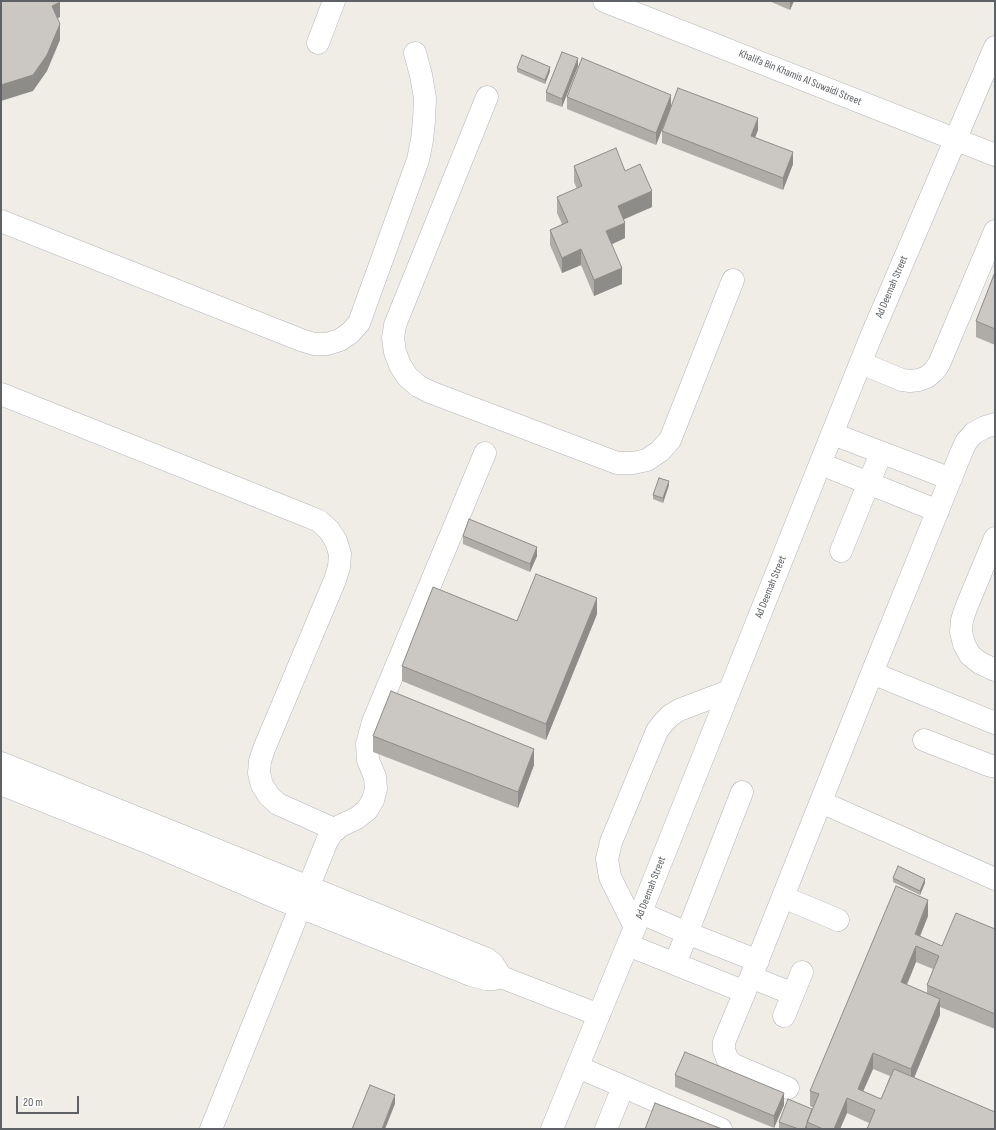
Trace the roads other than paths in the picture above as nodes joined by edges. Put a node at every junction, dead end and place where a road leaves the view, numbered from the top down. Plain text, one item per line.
1 (334, 1) edge
2 (604, 1) edge
3 (318, 43) dead end
4 (995, 47) edge
5 (414, 53) dead end
6 (487, 97) dead end
7 (955, 140) junction
8 (995, 155) edge
9 (1, 220) edge
10 (995, 231) edge
11 (734, 280) dead end
12 (861, 364) junction
13 (1, 394) edge
14 (995, 424) edge
15 (833, 434) junction
16 (485, 453) dead end
17 (881, 453) junction
18 (821, 464) junction
19 (951, 479) junction
20 (868, 482) junction
21 (938, 511) junction
22 (995, 538) edge
23 (841, 551) dead end
24 (995, 670) edge
25 (872, 673) junction
26 (729, 691) junction
27 (995, 723) edge
28 (924, 740) dead end
29 (1, 763) edge
30 (995, 766) edge
31 (1, 784) edge
32 (742, 792) dead end
33 (821, 802) junction
34 (336, 830) junction
35 (995, 879) edge
36 (304, 897) junction
37 (783, 897) junction
38 (838, 920) dead end
39 (635, 929) junction
40 (687, 933) junction
41 (675, 964) junction
42 (802, 972) dead end
43 (751, 977) junction
44 (793, 994) junction
45 (598, 1015) junction
46 (784, 1016) dead end
47 (578, 1067) junction
48 (623, 1087) junction
49 (788, 1088) dead end
50 (211, 1129) edge
51 (552, 1129) edge
52 (606, 1129) edge
53 (721, 1129) edge

1 - 3 street
2 - 7 street, Khalifa Bin Khamis Al Suwaidi Street
4 - 7 street, Ad Deemah Street
5 - 9 street
6 - 11 street
7 - 8 street, Khalifa Bin Khamis Al Suwaidi Street
7 - 12 street, Ad Deemah Street
10 - 12 street
12 - 15 street, Ad Deemah Street
13 - 34 street
14 - 19 street
15 - 17 street
15 - 18 street, Ad Deemah Street
16 - 34 street
17 - 19 street
17 - 20 street
18 - 20 street
18 - 26 street, Ad Deemah Street
19 - 21 street
20 - 21 street
20 - 23 street
21 - 25 street
22 - 24 street
25 - 27 street
25 - 33 street
26 - 39 street, Ad Deemah Street
26 - 39 street
28 - 30 street
29 - 36 street
31 - 36 street
32 - 40 street
33 - 35 street
33 - 37 street
34 - 36 street
36 - 45 street
36 - 50 street
37 - 38 street
37 - 43 street
39 - 40 street
39 - 41 street
39 - 45 street, Ad Deemah Street
40 - 41 street
40 - 43 street
41 - 43 street
42 - 44 street
43 - 44 street
43 - 49 street
44 - 46 street
45 - 47 street, Ad Deemah Street
47 - 48 street
47 - 51 street, Ad Deemah Street
48 - 52 street
48 - 53 street

